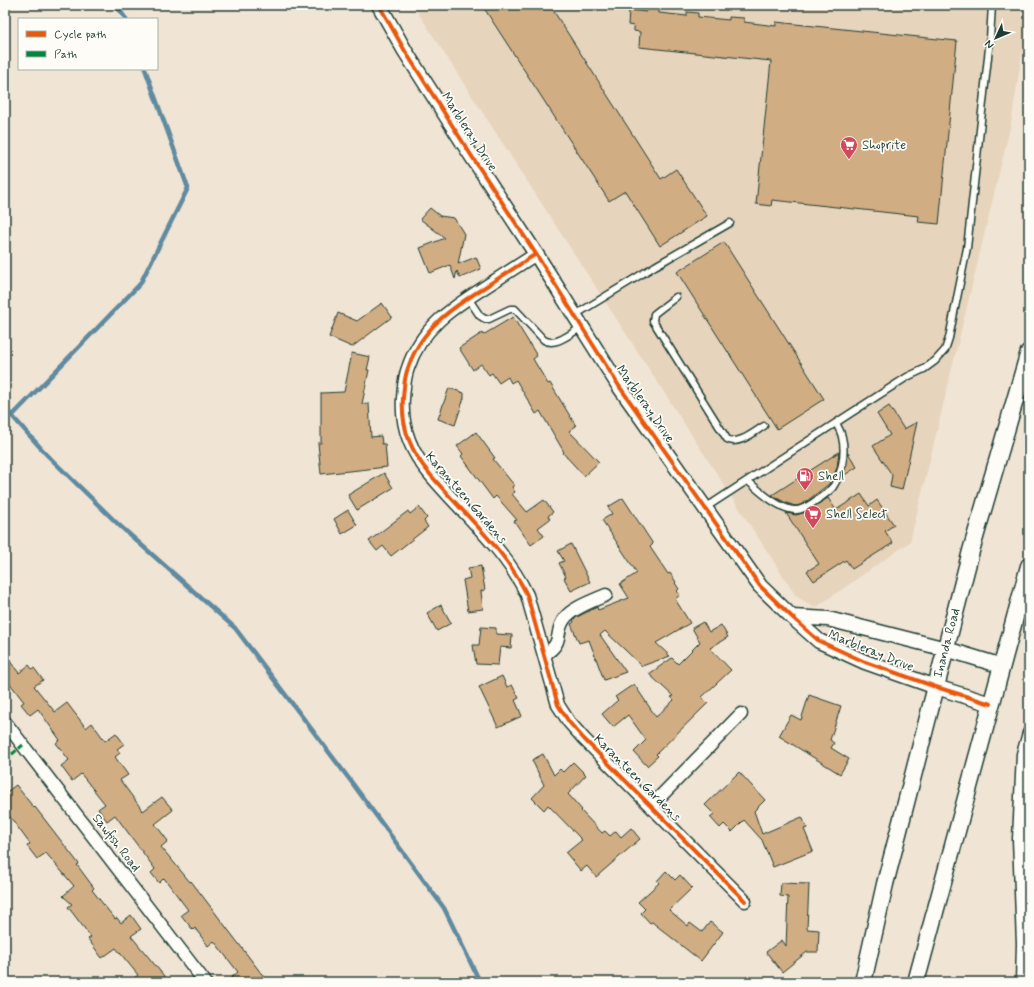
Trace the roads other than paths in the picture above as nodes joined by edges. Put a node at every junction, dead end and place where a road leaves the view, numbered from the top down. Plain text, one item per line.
1 (380, 5) edge
2 (992, 5) edge
3 (730, 223) dead end
4 (536, 254) junction
5 (676, 297) dead end
6 (468, 298) junction
7 (578, 321) junction
8 (1029, 352) edge
9 (836, 422) junction
10 (764, 426) dead end
11 (748, 481) junction
12 (705, 508) junction
13 (1029, 566) edge
14 (606, 595) dead end
15 (792, 617) junction
16 (946, 649) junction
17 (544, 655) junction
18 (1002, 666) junction
19 (936, 687) junction
20 (992, 704) junction
21 (741, 714) dead end
22 (5, 722) edge
23 (1029, 733) edge
24 (652, 806) junction
25 (745, 901) dead end
26 (205, 982) edge
27 (863, 982) edge
28 (916, 982) edge
29 (1022, 982) edge

1 - 4 street, Marbleray Drive
2 - 9 lane
3 - 7 lane
4 - 6 street, Karanteen Gardens
4 - 7 street, Marbleray Drive
5 - 10 lane
6 - 7 lane
6 - 17 street, Karanteen Gardens
7 - 12 street, Marbleray Drive
8 - 16 main road, Inanda Road
9 - 11 lane
9 - 11 lane
11 - 12 lane
12 - 15 street, Marbleray Drive
13 - 18 main road
14 - 17 street
15 - 16 street, Marbleray Drive
15 - 19 street, Marbleray Drive
16 - 18 street, Marbleray Drive
16 - 19 main road, Inanda Road
17 - 24 street, Karanteen Gardens
18 - 20 main road
19 - 20 street, Marbleray Drive
19 - 27 main road, Inanda Road
20 - 28 main road
21 - 24 street, Karanteen Gardens
22 - 26 street, Sawfish Road
23 - 29 street
24 - 25 street, Karanteen Gardens

